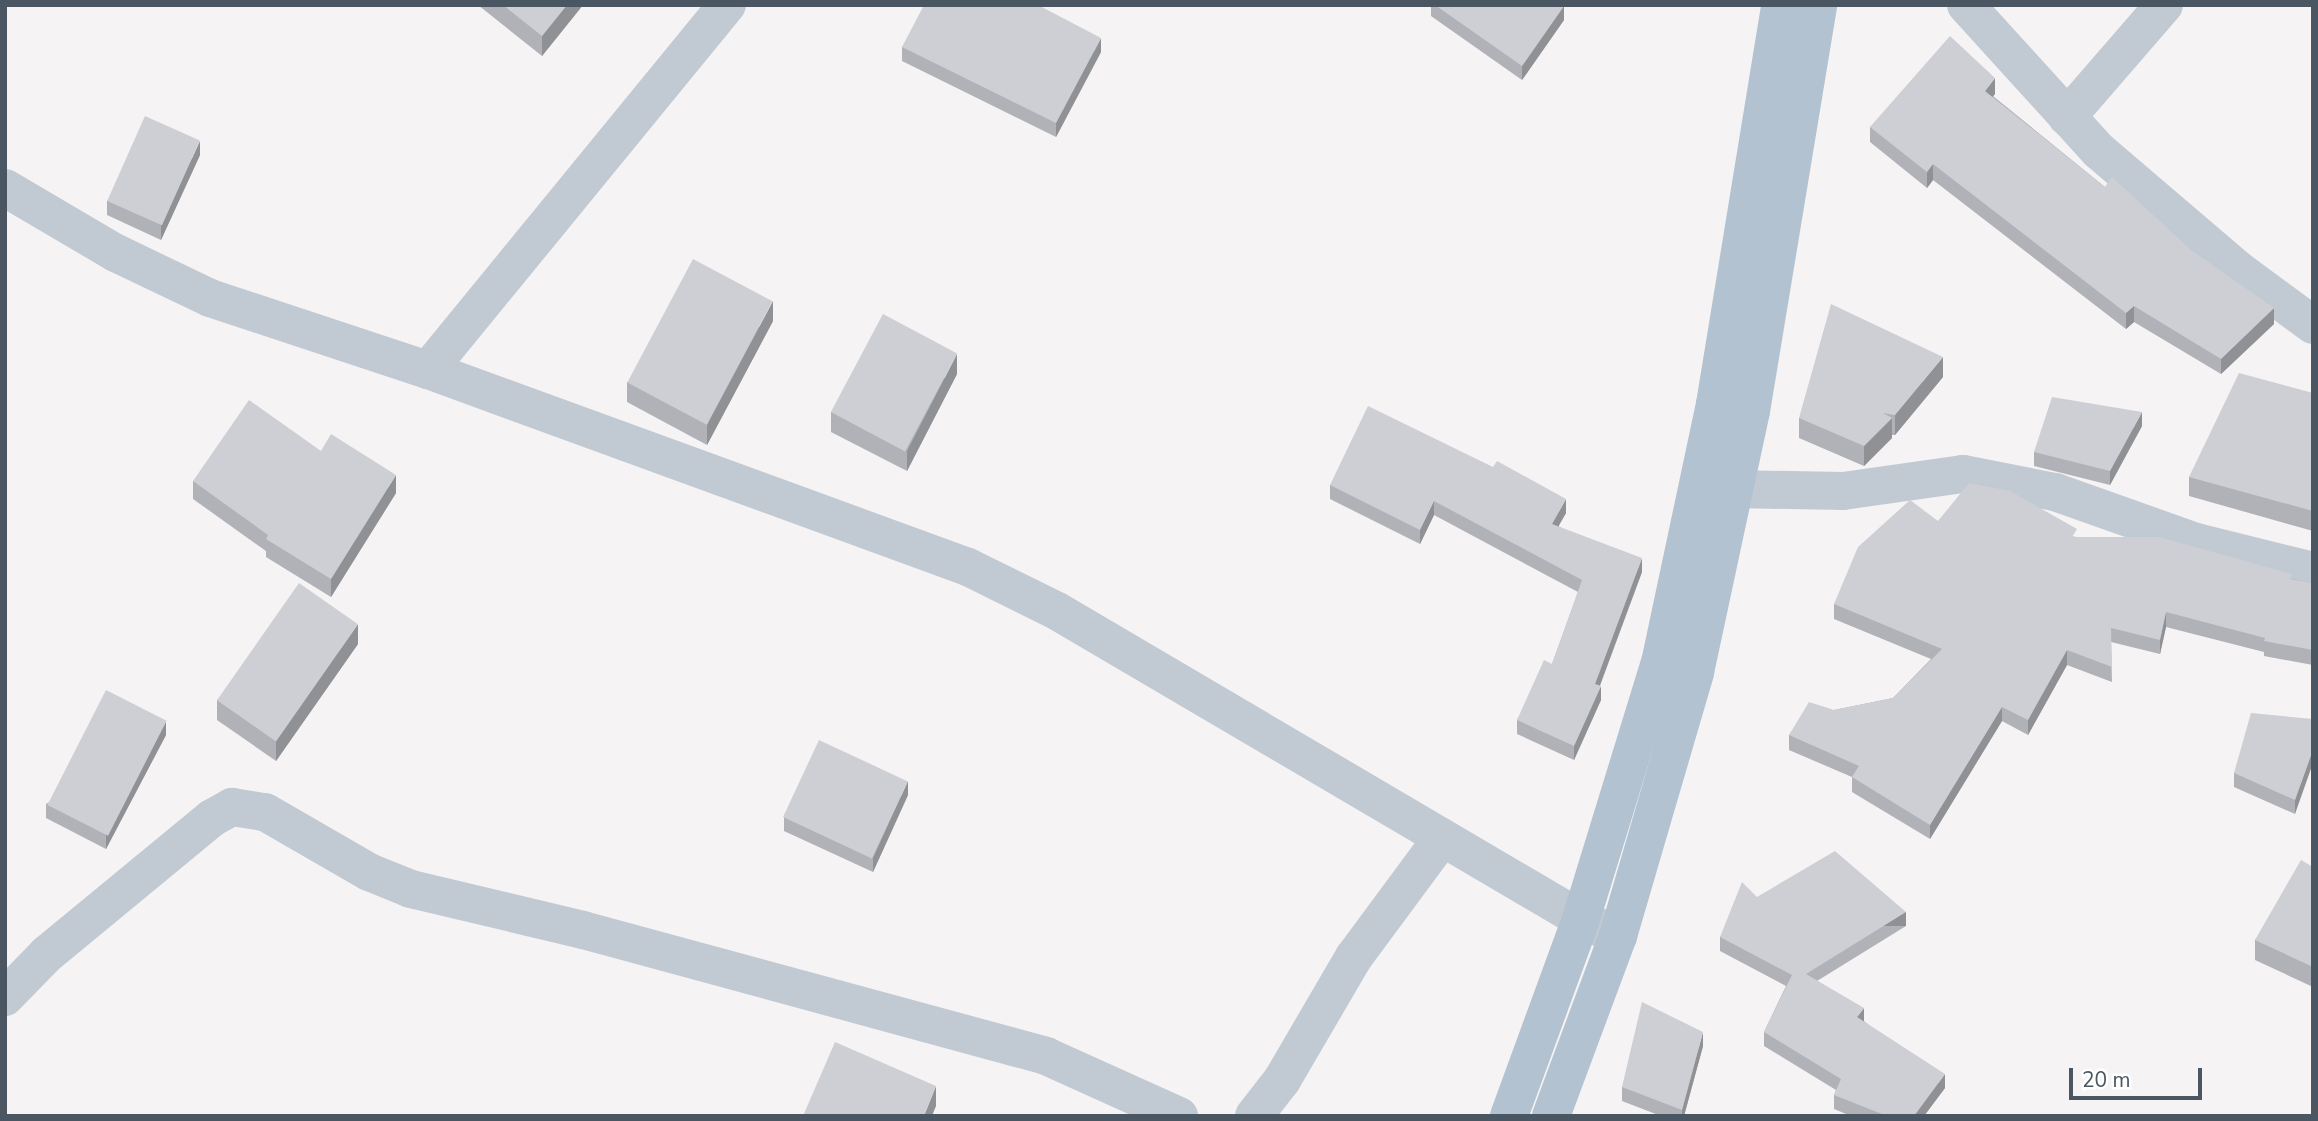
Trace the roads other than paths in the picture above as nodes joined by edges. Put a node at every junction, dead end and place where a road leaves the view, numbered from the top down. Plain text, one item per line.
1 (727, 5) edge
2 (1780, 5) edge
3 (1818, 5) edge
4 (1966, 5) edge
5 (2164, 5) edge
6 (2067, 117) junction
7 (5, 188) edge
8 (2313, 325) edge
9 (428, 370) junction
10 (1734, 489) junction
11 (2313, 571) edge
12 (1441, 838) junction
13 (1581, 919) junction
14 (1618, 936) junction
15 (5, 997) edge
16 (1179, 1116) edge
17 (1254, 1116) edge
18 (1509, 1116) edge
19 (1551, 1116) edge

1 - 9 street
2 - 13 main road
3 - 10 main road
4 - 6 street
5 - 6 street
6 - 8 street
7 - 9 street
9 - 12 street
10 - 11 street
10 - 14 main road
12 - 13 street
12 - 17 street
13 - 14 street
13 - 18 main road
14 - 19 main road
15 - 16 street

